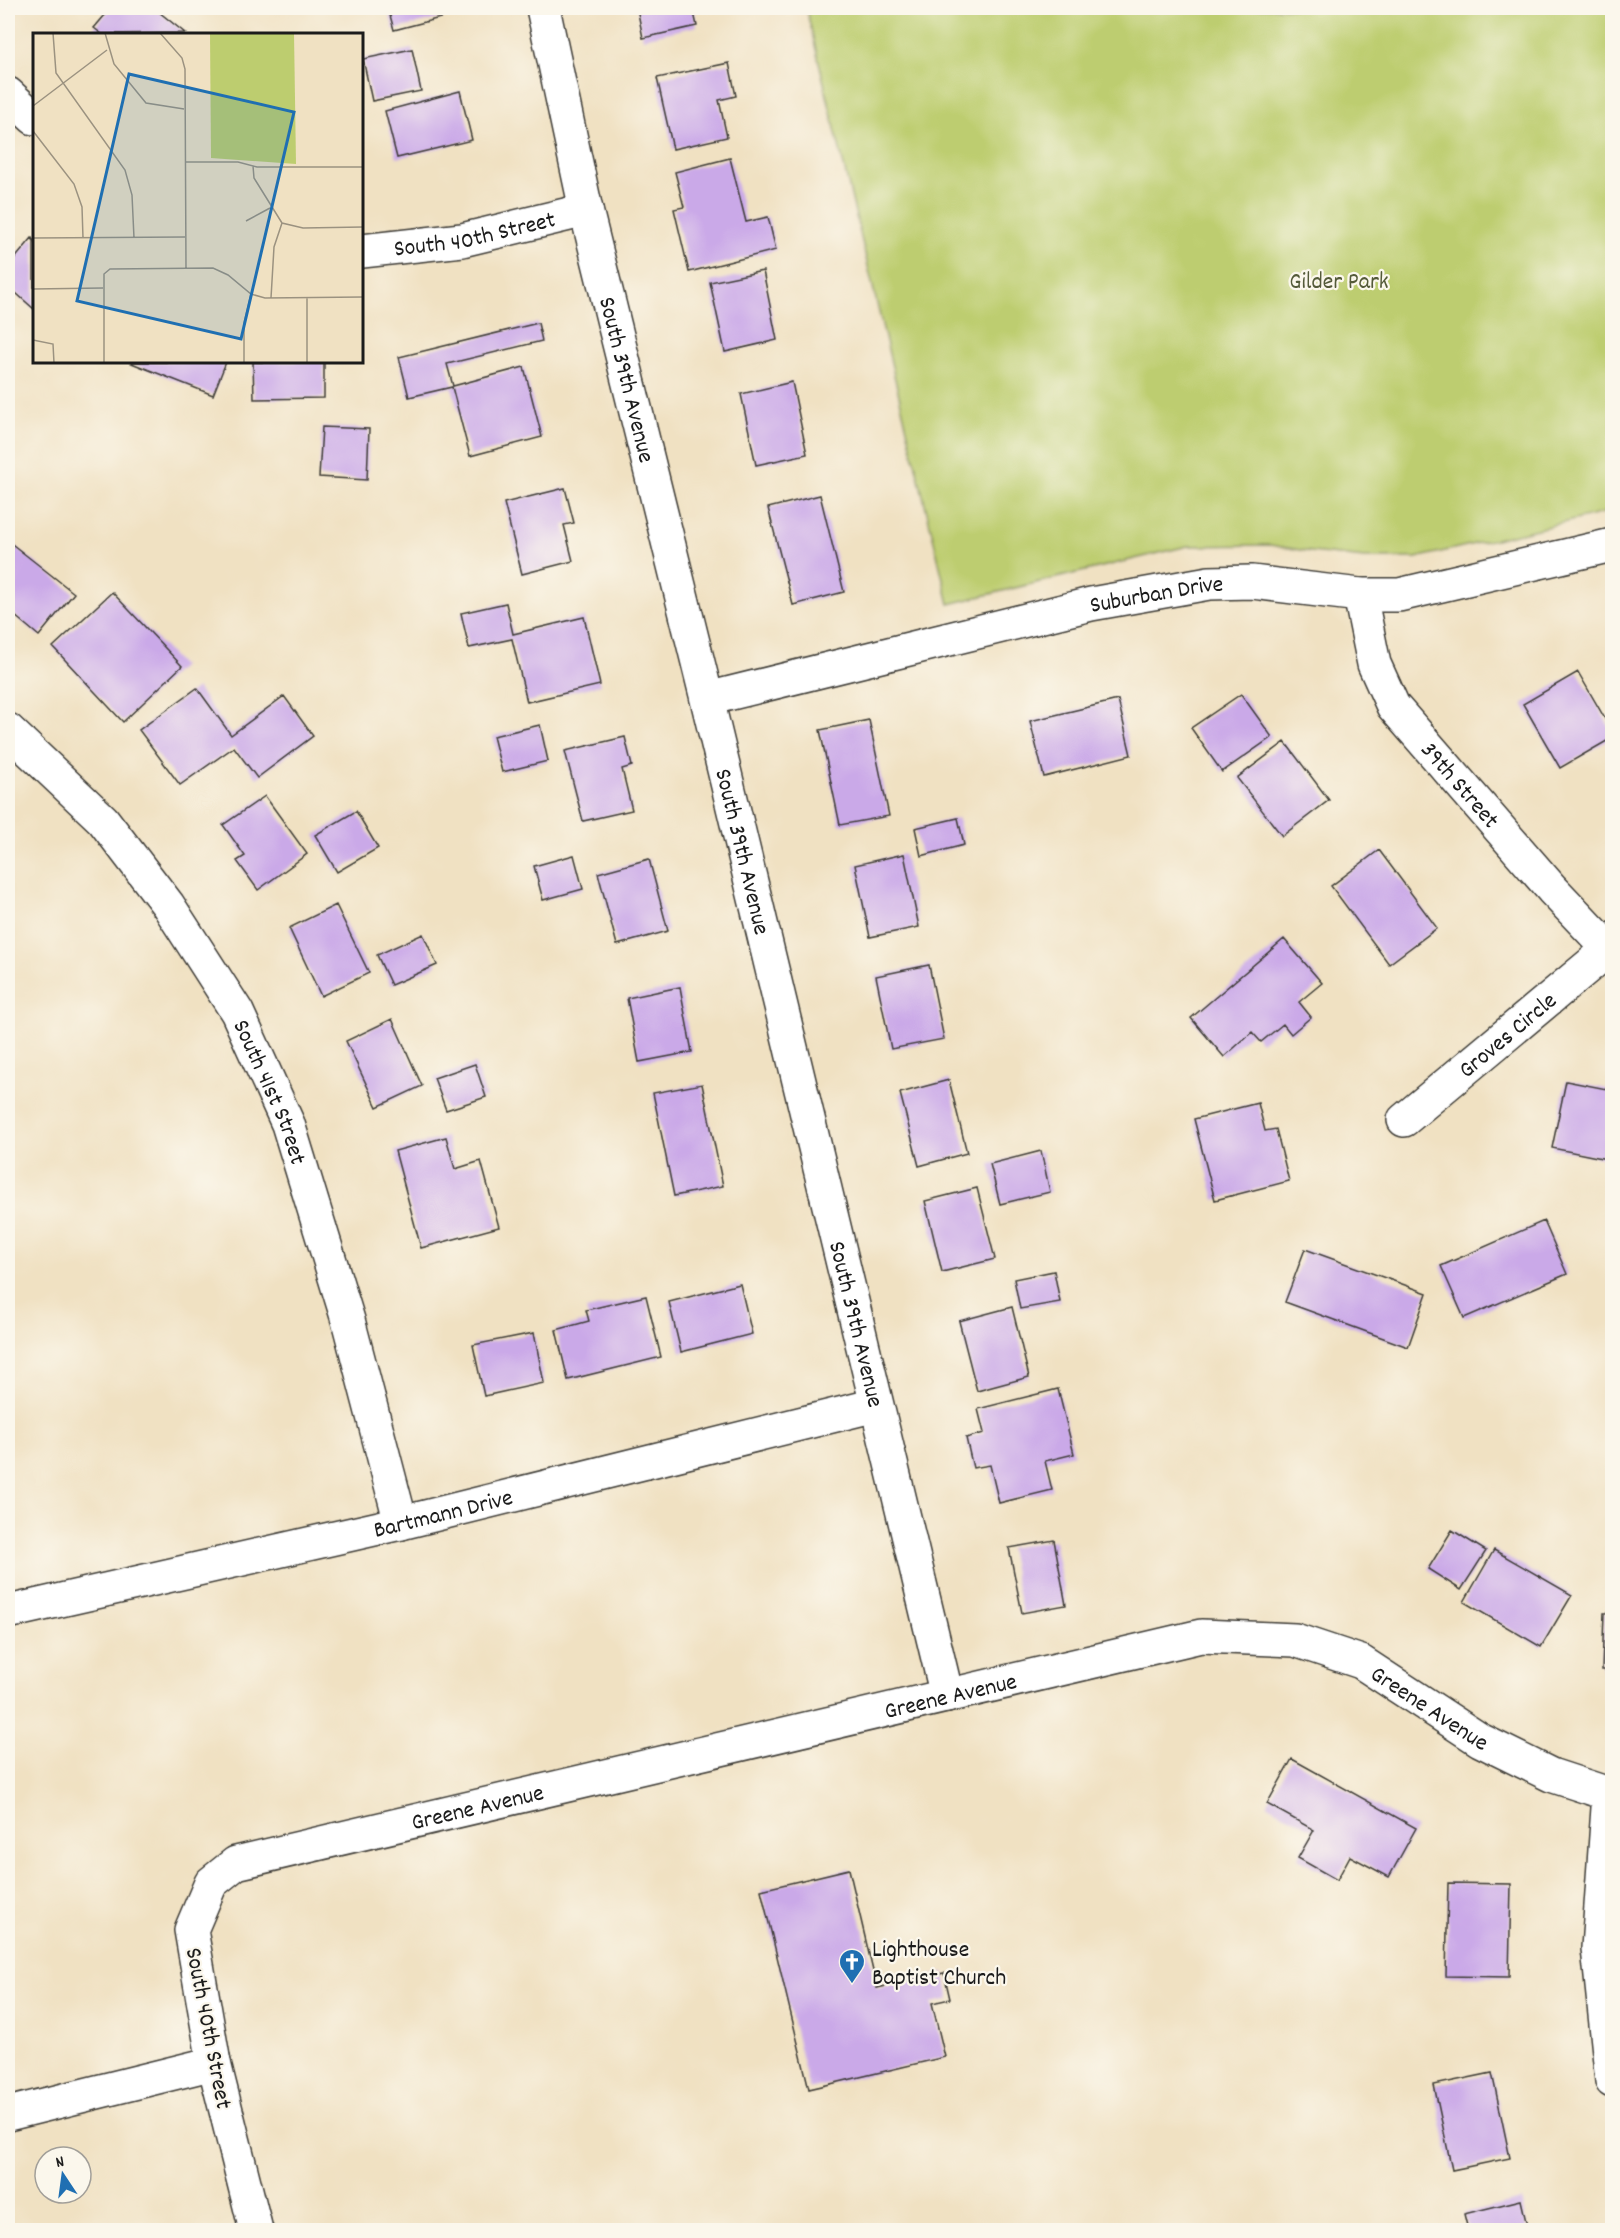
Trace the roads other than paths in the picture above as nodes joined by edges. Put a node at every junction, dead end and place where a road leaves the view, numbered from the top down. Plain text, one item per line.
1 (543, 8) edge
2 (8, 94) edge
3 (33, 117) edge
4 (586, 210) junction
5 (363, 251) edge
6 (1612, 545) edge
7 (1360, 595) junction
8 (707, 699) junction
9 (8, 729) edge
10 (1611, 951) edge
11 (1404, 1120) dead end
12 (876, 1406) junction
13 (401, 1523) junction
14 (8, 1612) edge
15 (947, 1696) junction
16 (1611, 1795) edge
17 (259, 1857) joint
18 (214, 2063) junction
19 (1612, 2081) edge
20 (8, 2114) edge
21 (256, 2230) edge

1 - 4 street, South 39th Avenue
2 - 3 street
4 - 5 street, South 40th Street
4 - 8 street, South 39th Avenue
6 - 7 street, Suburban Drive
7 - 8 street, Suburban Drive
7 - 10 street, 39th Street
8 - 12 street, South 39th Avenue
9 - 13 street, South 41st Street
10 - 11 street, Groves Circle
12 - 13 street, Bartmann Drive
12 - 15 street, South 39th Avenue
13 - 14 street, Bartmann Drive
15 - 16 street, Greene Avenue
15 - 17 street, Greene Avenue
16 - 19 street
17 - 18 street, South 40th Street
18 - 20 street
18 - 21 street, South 40th Street

